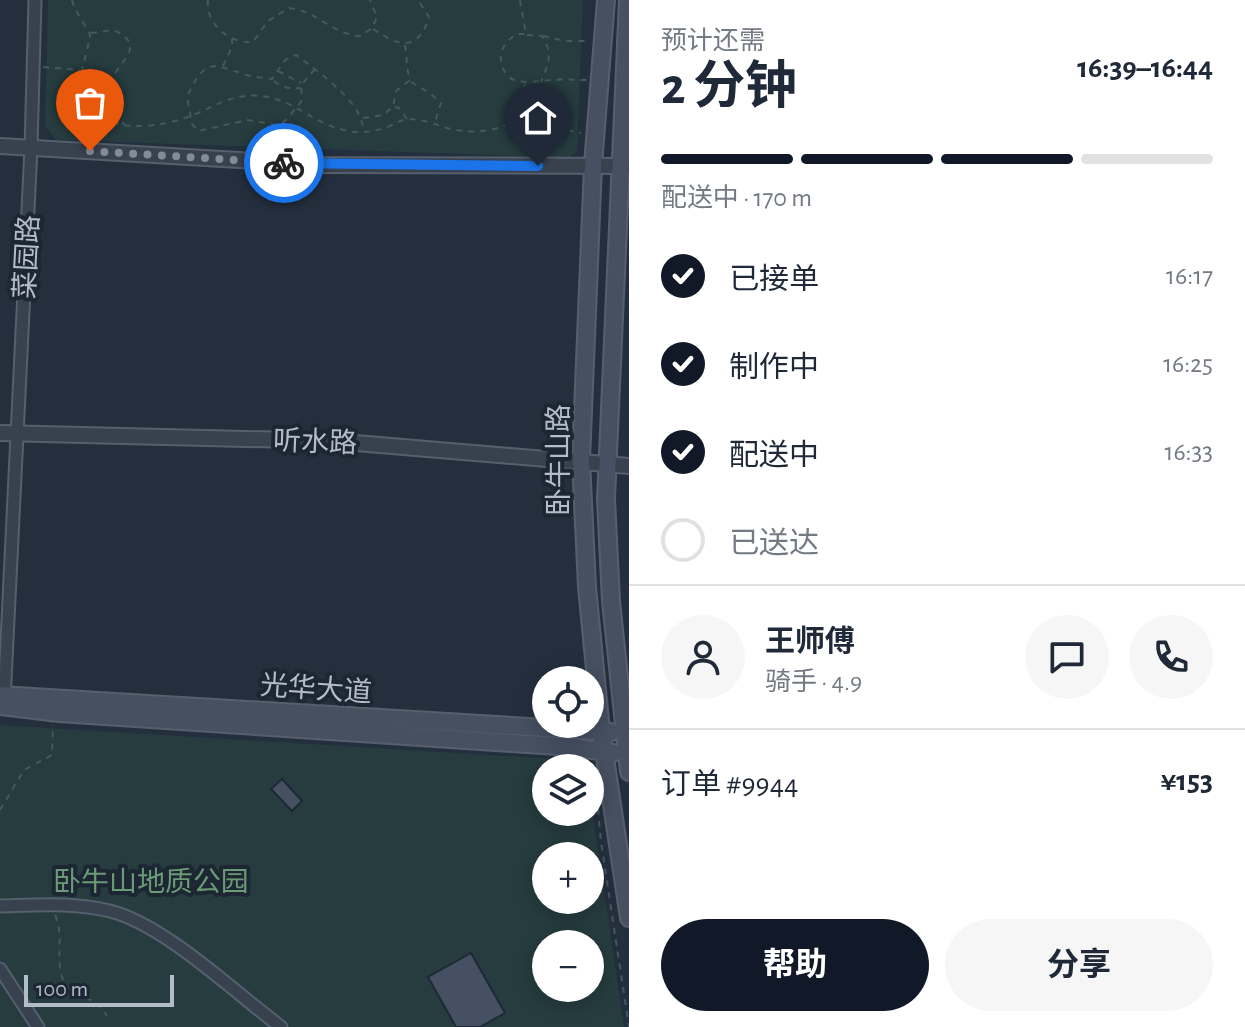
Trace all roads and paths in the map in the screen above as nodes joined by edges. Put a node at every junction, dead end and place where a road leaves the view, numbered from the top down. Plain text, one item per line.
1 (35, 0) edge
2 (72, 0) edge
3 (208, 0) edge
4 (370, 0) edge
5 (418, 0) edge
6 (526, 0) edge
7 (606, 0) edge
8 (628, 0) edge
9 (521, 2) edge
10 (372, 28) junction
11 (90, 34) junction
12 (526, 34) junction
13 (542, 36) junction
14 (232, 38) junction
15 (603, 42) junction
16 (405, 45) junction
17 (223, 66) junction
18 (33, 68) junction
19 (315, 69) junction
20 (81, 70) junction
21 (277, 71) junction
22 (272, 79) junction
23 (600, 80) junction
24 (409, 81) junction
25 (541, 82) junction
26 (525, 84) junction
27 (302, 86) junction
28 (524, 102) junction
29 (393, 107) junction
30 (297, 109) junction
31 (190, 117) junction
32 (362, 118) junction
33 (407, 120) junction
34 (435, 124) junction
35 (124, 125) junction
36 (542, 126) junction
37 (363, 133) junction
38 (596, 135) junction
39 (0, 146) edge
40 (31, 148) junction
41 (593, 165) junction
42 (538, 166) junction
43 (625, 166) edge
44 (0, 433) edge
45 (18, 435) junction
46 (581, 460) junction
47 (606, 463) junction
48 (629, 466) edge
49 (595, 666) edge
50 (2, 701) edge
51 (53, 724) dead end
52 (532, 728) edge
53 (604, 731) edge
54 (626, 733) edge
55 (602, 738) edge
56 (604, 753) junction
57 (626, 754) junction
58 (629, 772) edge
59 (16, 790) dead end
60 (0, 809) edge
61 (600, 826) edge
62 (50, 904) junction
63 (0, 906) edge
64 (629, 918) edge
65 (0, 969) edge
66 (107, 1016) dead end
67 (38, 1027) edge
68 (281, 1027) edge
69 (629, 1027) edge

1 - 18 street, 菜园路
2 - 11 path
3 - 14 path
4 - 10 path
5 - 16 path
6 - 9 path
7 - 15 main road, 卧牛山路
8 - 43 main road
9 - 12 path
10 - 14 path
10 - 16 path
11 - 20 path
11 - 35 path
12 - 13 path
12 - 26 path
13 - 15 path
13 - 25 path
14 - 17 path
15 - 23 main road, 卧牛山路
16 - 24 path
17 - 22 path
17 - 31 path
18 - 20 path
18 - 40 street, 菜园路
19 - 21 path
19 - 27 path
19 - 32 path
20 - 35 path
21 - 22 path
21 - 27 path
22 - 27 path
23 - 25 path
23 - 38 main road, 卧牛山路
24 - 29 path
24 - 34 path
25 - 26 path
26 - 28 path
27 - 30 path
28 - 34 path
28 - 36 path
29 - 32 path
29 - 33 path
30 - 31 path
30 - 31 path
30 - 37 path
31 - 35 path
32 - 37 path
33 - 34 path
33 - 37 path
36 - 38 path
36 - 42 path
38 - 41 main road, 卧牛山路
39 - 40 street
40 - 42 street
40 - 45 street, 菜园路
41 - 42 street
41 - 43 street
41 - 46 main road, 卧牛山路
43 - 47 main road
44 - 45 street, 听水路
45 - 46 street, 听水路
45 - 50 street, 菜园路
46 - 47 street, 听水路
46 - 49 main road, 卧牛山路
47 - 48 street, 听水路
47 - 54 main road
50 - 52 main road, 光华大道
50 - 56 main road, 光华大道
51 - 60 path
53 - 54 main road, 光华大道
54 - 57 main road
55 - 56 main road, 卧牛山路
56 - 57 main road, 光华大道
56 - 64 main road, 卧牛山路
57 - 58 main road
59 - 60 path
61 - 69 path
62 - 63 street
62 - 66 path
62 - 68 street
65 - 67 street

